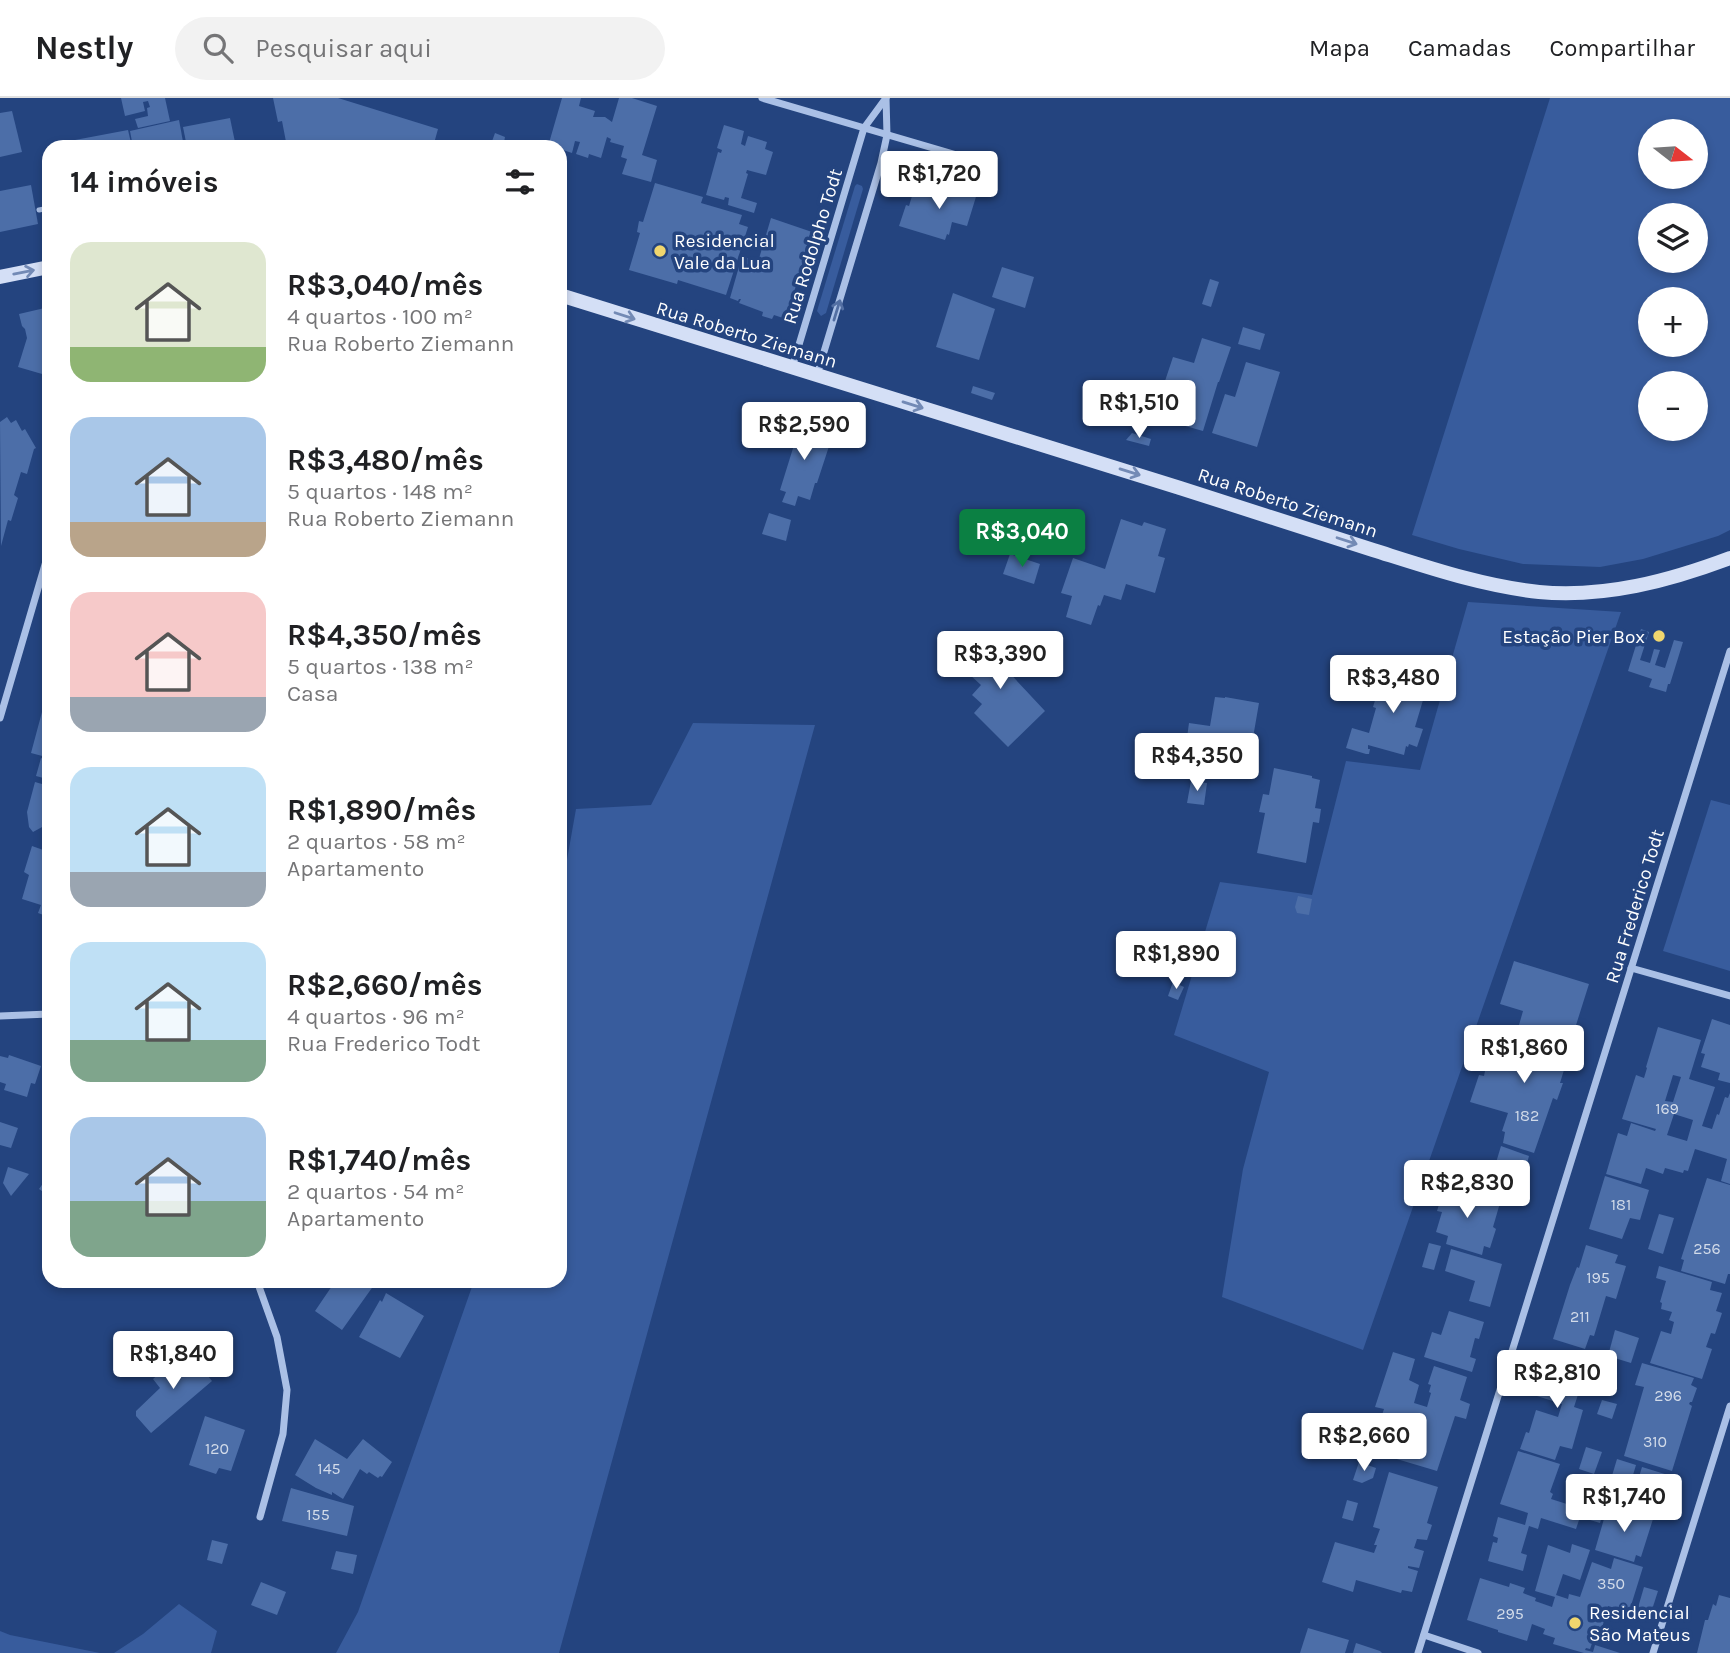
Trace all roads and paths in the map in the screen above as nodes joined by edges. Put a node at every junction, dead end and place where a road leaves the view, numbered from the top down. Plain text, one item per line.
1 (762, 98) edge
2 (886, 98) edge
3 (864, 128) junction
4 (887, 135) junction
5 (967, 158) dead end
6 (42, 209) edge
7 (38, 210) dead end
8 (42, 268) edge
9 (0, 277) edge
10 (567, 297) edge
11 (791, 368) junction
12 (817, 376) junction
13 (1730, 558) edge
14 (42, 575) edge
15 (1730, 651) edge
16 (0, 718) edge
17 (1631, 968) junction
18 (1730, 996) edge
19 (42, 1014) edge
20 (0, 1016) edge
21 (259, 1288) edge
22 (1730, 1406) edge
23 (260, 1517) dead end
24 (1423, 1635) junction
25 (1418, 1653) edge
26 (1478, 1653) edge
27 (1653, 1653) edge

1 - 3 street
2 - 3 street, Rua Rodolpho Todt
2 - 4 street, Rua Rodolpho Todt
3 - 4 street
3 - 11 street, Rua Rodolpho Todt
4 - 5 street
12 -> 4 street, Rua Rodolpho Todt
6 - 7 lane
9 -> 8 main road
10 -> 11 main road, Rua Roberto Ziemann
11 - 12 main road, Rua Roberto Ziemann
12 -> 13 main road, Rua Roberto Ziemann
14 - 16 street
15 - 17 street, Rua Frederico Todt
17 - 18 street
17 - 24 street, Rua Frederico Todt
19 - 20 street
21 - 23 street
22 - 27 street
24 - 25 street, Rua Frederico Todt
24 - 26 street

